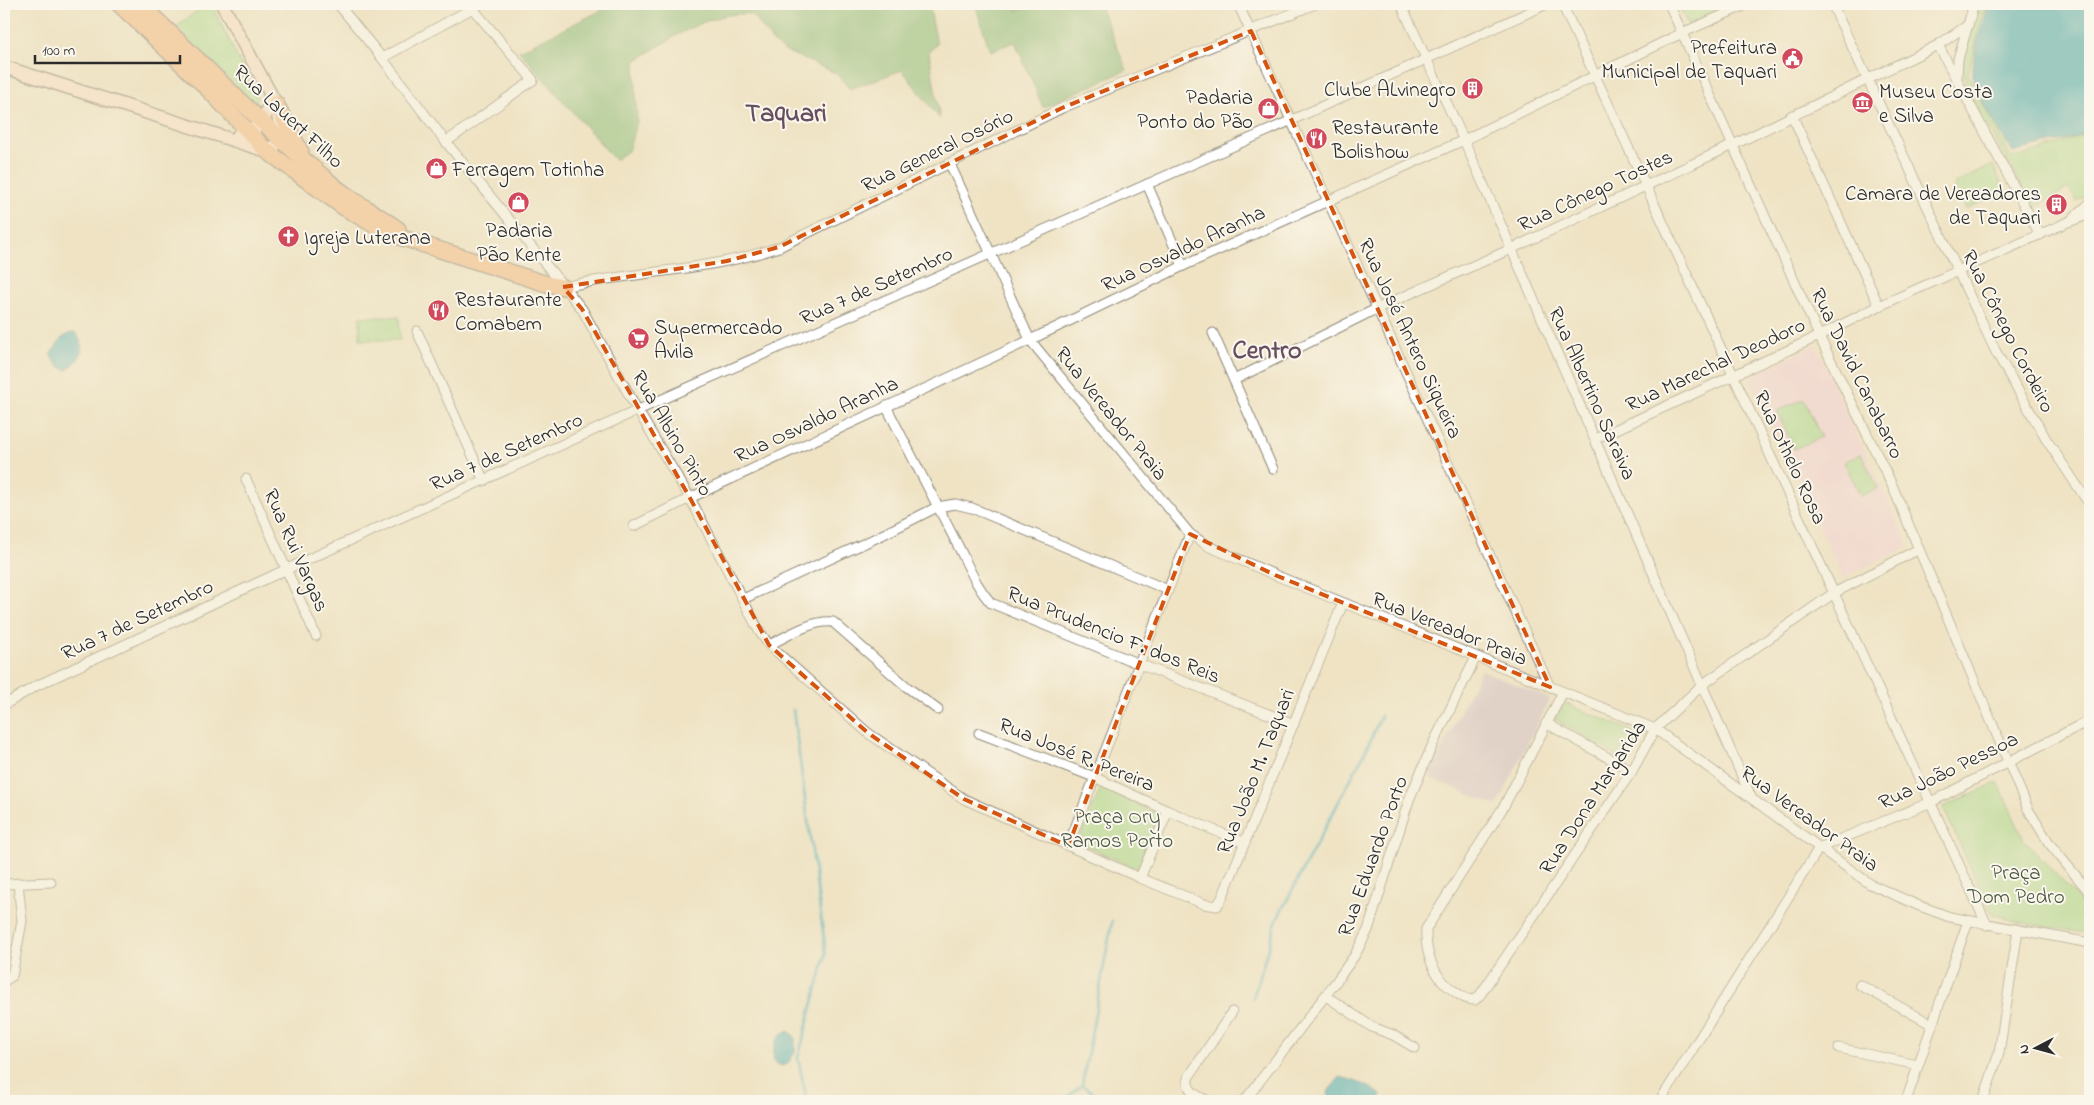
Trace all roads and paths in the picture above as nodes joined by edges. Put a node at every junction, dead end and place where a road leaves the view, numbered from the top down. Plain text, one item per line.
1 (119, 4) edge
2 (140, 4) edge
3 (222, 4) edge
4 (338, 4) edge
5 (1238, 4) edge
6 (1315, 4) edge
7 (1401, 4) edge
8 (1547, 4) edge
9 (1562, 4) edge
10 (1669, 4) edge
11 (1748, 4) edge
12 (1832, 4) edge
13 (1974, 4) edge
14 (473, 5) edge
15 (1968, 25) junction
16 (1251, 31) junction
17 (1682, 34) junction
18 (1938, 45) junction
19 (1427, 57) junction
20 (382, 58) junction
21 (4, 67) edge
22 (1597, 76) junction
23 (1957, 78) junction
24 (1868, 79) junction
25 (211, 82) junction
26 (272, 100) junction
27 (247, 109) junction
28 (1792, 115) junction
29 (1292, 120) junction
30 (263, 123) junction
31 (247, 132) junction
32 (226, 137) junction
33 (279, 137) junction
34 (1464, 140) junction
35 (446, 142) junction
36 (1733, 145) junction
37 (267, 151) junction
38 (950, 164) junction
39 (301, 167) junction
40 (1147, 184) junction
41 (1647, 185) junction
42 (1329, 201) junction
43 (2090, 203) edge
44 (2090, 214) edge
45 (2068, 222) junction
46 (2040, 235) junction
47 (1512, 249) junction
48 (990, 254) junction
49 (1183, 266) junction
50 (1958, 271) junction
51 (563, 287) junction
52 (1879, 306) junction
53 (1378, 308) junction
54 (418, 331) dead end
55 (1213, 333) dead end
56 (1819, 336) junction
57 (1030, 340) junction
58 (1734, 375) junction
59 (1234, 380) junction
60 (886, 406) junction
61 (638, 411) junction
62 (1594, 439) junction
63 (1273, 469) dead end
64 (246, 480) dead end
65 (484, 481) junction
66 (690, 498) junction
67 (2090, 505) edge
68 (937, 507) junction
69 (634, 526) dead end
70 (1190, 534) junction
71 (1919, 549) junction
72 (287, 568) junction
73 (1168, 590) junction
74 (1834, 593) junction
75 (742, 599) junction
76 (1343, 603) junction
77 (316, 636) dead end
78 (769, 645) junction
79 (1476, 657) junction
80 (1139, 664) junction
81 (1702, 685) junction
82 (1550, 687) junction
83 (1563, 692) junction
84 (4, 705) edge
85 (938, 710) dead end
86 (2090, 720) edge
87 (1546, 723) junction
88 (1294, 724) junction
89 (1655, 729) junction
90 (979, 733) dead end
91 (2010, 761) junction
92 (1632, 771) junction
93 (1094, 777) junction
94 (1751, 797) junction
95 (1931, 802) junction
96 (1168, 811) junction
97 (1245, 843) junction
98 (1068, 846) junction
99 (1819, 848) junction
100 (1140, 878) junction
101 (51, 882) dead end
102 (4, 884) edge
103 (18, 884) junction
104 (1171, 889) joint
105 (2090, 893) edge
106 (1968, 921) junction
107 (1987, 925) junction
108 (2018, 930) junction
109 (2090, 943) edge
110 (6, 980) dead end
111 (1860, 985) dead end
112 (1326, 996) junction
113 (1232, 1012) dead end
114 (1931, 1024) junction
115 (1415, 1048) dead end
116 (1839, 1048) dead end
117 (1917, 1065) junction
118 (1209, 1101) edge
119 (1243, 1101) edge
120 (1660, 1101) edge
121 (1906, 1101) edge
122 (1983, 1101) edge

1 - 25 main road, Rua Lauert Filho
2 - 25 main road, Rua Lauert Filho
3 - 26 street
4 - 20 street, Rua Albino Pinto
5 - 16 street, Rua José Antero Siqueira
6 - 16 street, Rua General Osório
7 - 19 street, Rua Albertino Saraiva
8 - 19 street, Rua 7 de Setembro
9 - 22 street, Rua Othelo Rosa
10 - 17 street, Rua David Canabarro
11 - 17 street, Rua Osvaldo Aranha
12 - 24 street, Rua Cônego Cordeiro
13 - 15 street
14 - 20 street
14 - 35 street
15 - 18 street, Rua Cônego Tostes
15 - 23 street
16 - 29 street, Rua José Antero Siqueira
16 - 38 street, Rua General Osório
17 - 22 street, Rua Osvaldo Aranha
17 - 36 street, Rua David Canabarro
18 - 23 street
18 - 24 street, Rua Cônego Tostes
19 - 29 street, Rua 7 de Setembro
19 - 34 street, Rua Albertino Saraiva
20 - 35 street, Rua Albino Pinto
21 - 32 street
22 - 34 street, Rua Osvaldo Aranha
22 - 41 street, Rua Othelo Rosa
23 - 46 street
24 - 28 street, Rua Cônego Tostes
24 - 50 street, Rua Cônego Cordeiro
25 - 27 main road, Rua Lauert Filho
25 - 31 main road, Rua Lauert Filho
26 - 27 main road
26 - 30 street
26 - 33 street
26 - 39 main road
27 - 30 main road, Rua Lauert Filho
28 - 36 street, Rua Cônego Tostes
28 - 52 street
29 - 40 street, Rua 7 de Setembro
29 - 42 street, Rua José Antero Siqueira
30 - 31 street
30 - 33 main road, Rua Lauert Filho
31 - 32 street
31 - 37 main road, Rua Lauert Filho
32 - 37 street
33 - 37 street
33 - 39 main road, Rua Lauert Filho
34 - 42 street, Rua Osvaldo Aranha
34 - 47 street, Rua Albertino Saraiva
35 - 51 street, Rua Albino Pinto
36 - 41 street, Rua Cônego Tostes
36 - 56 street, Rua David Canabarro
37 - 39 main road, Rua Lauert Filho
38 - 48 street, Rua Vereador Praia
38 - 51 street, Rua General Osório
39 - 51 main road, Rua Lauert Filho
40 - 48 street, Rua 7 de Setembro
40 - 49 street
41 - 47 street, Rua Cônego Tostes
41 - 58 street, Rua Othelo Rosa
42 - 49 street, Rua Osvaldo Aranha
42 - 53 street, Rua José Antero Siqueira
43 - 45 street, Rua Marechal Deodoro
44 - 45 street, Rua Marechal Deodoro
45 - 46 street, Rua Marechal Deodoro
46 - 50 street, Rua Marechal Deodoro
47 - 53 street, Rua Cônego Tostes
47 - 62 street, Rua Albertino Saraiva
48 - 57 street, Rua Vereador Praia
48 - 61 street, Rua 7 de Setembro
49 - 57 street, Rua Osvaldo Aranha
50 - 52 street, Rua Marechal Deodoro
50 - 67 street, Rua Cônego Cordeiro
51 - 61 street, Rua Albino Pinto
52 - 56 street, Rua Marechal Deodoro
53 - 59 street, Rua Cônego Tostes
53 - 82 street, Rua José Antero Siqueira
54 - 65 street
55 - 59 street
56 - 58 street, Rua Marechal Deodoro
56 - 71 street, Rua David Canabarro
57 - 60 street, Rua Osvaldo Aranha
57 - 70 street, Rua Vereador Praia
58 - 62 street, Rua Marechal Deodoro
58 - 74 street, Rua Othelo Rosa
59 - 63 street
60 - 66 street, Rua Osvaldo Aranha
60 - 68 street, Rua Prudencio F. dos Reis
61 - 65 street, Rua 7 de Setembro
61 - 66 street, Rua Albino Pinto
62 - 81 street, Rua Albertino Saraiva
64 - 72 street, Rua Rui Vargas
65 - 72 street, Rua 7 de Setembro
66 - 69 street, Rua Osvaldo Aranha
66 - 75 street, Rua Albino Pinto
68 - 73 street
68 - 75 street
68 - 80 street, Rua Prudencio F. dos Reis
70 - 73 street
70 - 76 street, Rua Vereador Praia
71 - 74 street, Rua Dona Margarida
71 - 91 street, Rua David Canabarro
72 - 77 street, Rua Rui Vargas
72 - 84 street, Rua 7 de Setembro
73 - 80 street
74 - 81 street, Rua Dona Margarida
74 - 95 street, Rua Othelo Rosa
75 - 78 street, Rua Albino Pinto
76 - 79 street, Rua Vereador Praia
76 - 88 street, Rua João M. Taquari
78 - 85 street
78 - 98 street, Rua Albino Pinto
79 - 82 street, Rua Vereador Praia
79 - 112 street, Rua Eduardo Porto
80 - 88 street, Rua Prudencio F. dos Reis
80 - 93 street
81 - 89 street, Rua Dona Margarida
81 - 94 street, Rua Albertino Saraiva
82 - 83 street, Rua Vereador Praia
83 - 87 street
83 - 89 street, Rua Vereador Praia
86 - 91 street, Rua João Pessoa
87 - 92 street
87 - 92 street, Rua Dona Margarida
88 - 97 street, Rua João M. Taquari
89 - 92 street, Rua Dona Margarida
89 - 94 street, Rua Vereador Praia
90 - 93 street, Rua José R. Pereira
91 - 95 street, Rua João Pessoa
91 - 105 street, Rua David Canabarro
93 - 96 street, Rua José R. Pereira
93 - 98 street
94 - 99 street, Rua Vereador Praia
95 - 99 street, Rua João Pessoa
95 - 107 street, Rua Othelo Rosa
96 - 97 street, Rua José R. Pereira
96 - 100 street
97 - 104 street, Rua João M. Taquari
98 - 100 street, Rua Albino Pinto
99 - 106 street, Rua Vereador Praia
99 - 120 street
100 - 104 street, Rua Albino Pinto
101 - 103 street
102 - 103 street
103 - 110 street
106 - 107 street, Rua Vereador Praia
106 - 114 street
107 - 108 street, Rua Vereador Praia
108 - 109 street, Rua Vereador Praia
108 - 122 street
111 - 114 street
112 - 115 street
112 - 119 street, Rua Eduardo Porto
113 - 118 street
114 - 117 street
116 - 117 street
117 - 121 street

